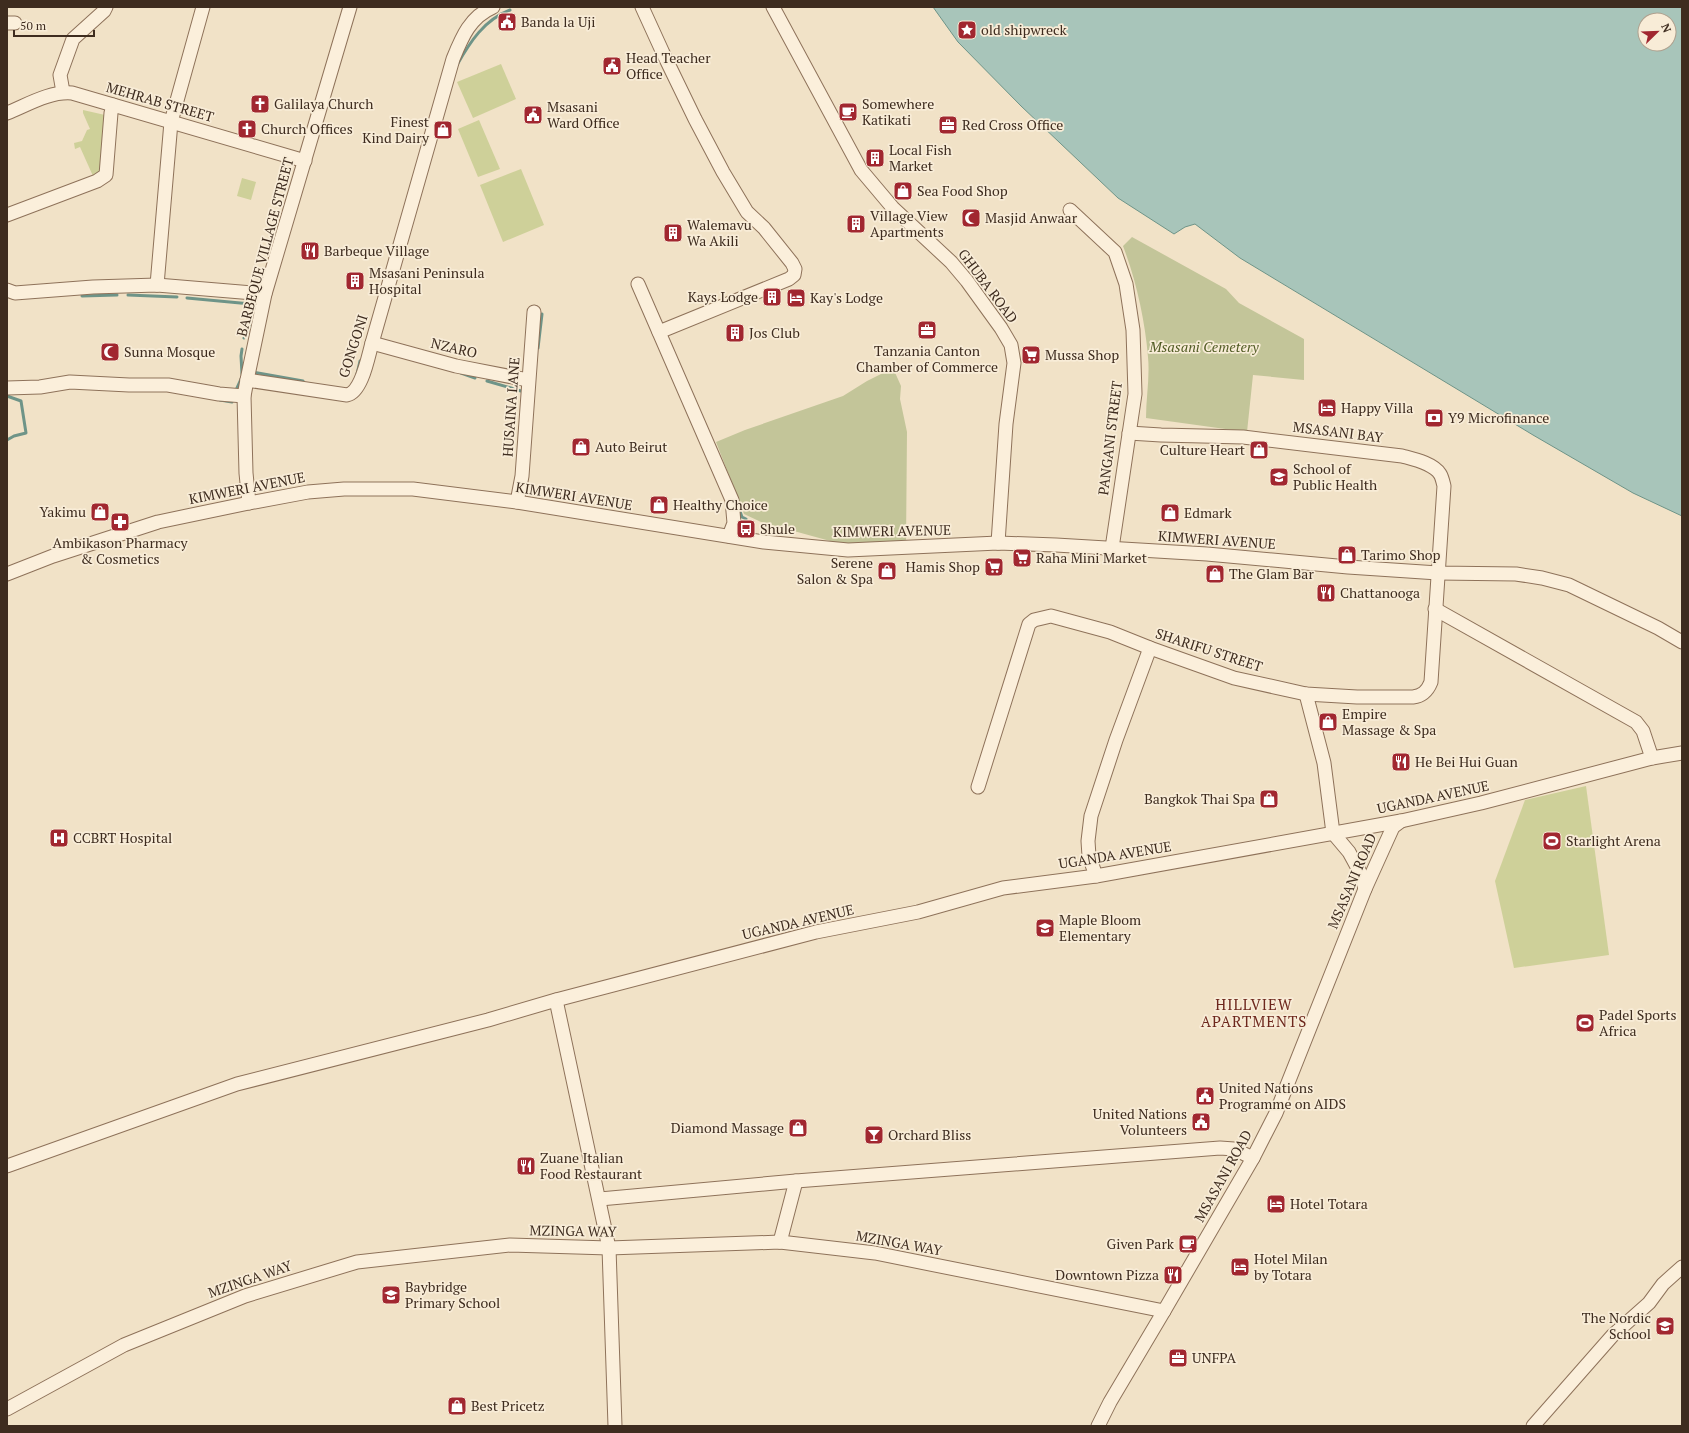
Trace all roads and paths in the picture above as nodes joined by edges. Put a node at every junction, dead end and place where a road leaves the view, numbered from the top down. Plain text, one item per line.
1 (106, 7) edge
2 (203, 7) edge
3 (350, 7) edge
4 (493, 7) edge
5 (642, 7) edge
6 (773, 7) edge
7 (63, 92) junction
8 (113, 105) junction
9 (7, 113) edge
10 (171, 122) junction
11 (305, 161) junction
12 (1070, 210) dead end
13 (7, 215) edge
14 (638, 284) dead end
15 (157, 285) junction
16 (7, 290) edge
17 (265, 294) junction
18 (534, 312) dead end
19 (659, 332) junction
20 (372, 343) junction
21 (247, 380) junction
22 (528, 380) junction
23 (7, 388) edge
24 (244, 396) junction
25 (1129, 432) junction
26 (517, 502) junction
27 (249, 503) junction
28 (730, 536) junction
29 (998, 543) junction
30 (1112, 548) junction
31 (1438, 573) junction
32 (7, 574) edge
33 (1435, 609) junction
34 (1682, 642) edge
35 (1150, 648) junction
36 (1306, 694) junction
37 (1682, 753) edge
38 (1652, 758) junction
39 (978, 787) dead end
40 (1401, 822) junction
41 (1333, 833) junction
42 (1096, 876) junction
43 (1365, 889) junction
44 (556, 1000) junction
45 (1253, 1158) junction
46 (7, 1166) edge
47 (796, 1181) junction
48 (600, 1199) junction
49 (780, 1242) junction
50 (609, 1248) junction
51 (1682, 1267) edge
52 (1164, 1312) junction
53 (7, 1409) edge
54 (615, 1426) edge
55 (1098, 1426) edge
56 (1533, 1426) edge

1 - 7 street
2 - 10 street
3 - 11 street, BARBEQUE VILLAGE STREET
4 - 20 street, GONGONI
5 - 19 street
6 - 29 street, GHUBA ROAD
7 - 8 street, MEHRAB STREET
7 - 9 street, MEHRAB STREET
8 - 10 street, MEHRAB STREET
8 - 13 street
10 - 11 street, MEHRAB STREET
10 - 15 street
11 - 17 street, BARBEQUE VILLAGE STREET
12 - 25 street, PANGANI STREET
14 - 19 street
15 - 16 street
15 - 17 street
17 - 21 street, BARBEQUE VILLAGE STREET
18 - 22 street, HUSAINA LANE
19 - 28 street
20 - 21 street, GONGONI
20 - 22 street, NZARO
21 - 24 street
22 - 26 street, HUSAINA LANE
23 - 24 street
24 - 27 street
25 - 30 street, PANGANI STREET
25 - 31 street, MSASANI BAY
26 - 27 street, KIMWERI AVENUE
26 - 28 street, KIMWERI AVENUE
27 - 32 street, KIMWERI AVENUE
28 - 29 street, KIMWERI AVENUE
29 - 30 street, KIMWERI AVENUE
30 - 31 street, KIMWERI AVENUE
31 - 33 street, SHARIFU STREET
31 - 34 street, KIMWERI AVENUE
33 - 36 street, SHARIFU STREET
33 - 38 street
35 - 36 street, SHARIFU STREET
35 - 39 street, SHARIFU STREET
35 - 42 street
36 - 41 street
37 - 38 street, UGANDA AVENUE
38 - 40 street, UGANDA AVENUE
40 - 41 street, UGANDA AVENUE
40 - 43 street, MSASANI ROAD
41 - 42 street, UGANDA AVENUE
41 - 43 street
42 - 44 street, UGANDA AVENUE
43 - 45 street, MSASANI ROAD
44 - 46 street, UGANDA AVENUE
44 - 48 street
45 - 47 street
45 - 52 street, MSASANI ROAD
47 - 48 street
47 - 49 street
48 - 50 street
49 - 50 street, MZINGA WAY
49 - 52 street, MZINGA WAY
50 - 53 street, MZINGA WAY
50 - 54 street
51 - 56 street
52 - 55 street, MSASANI ROAD

